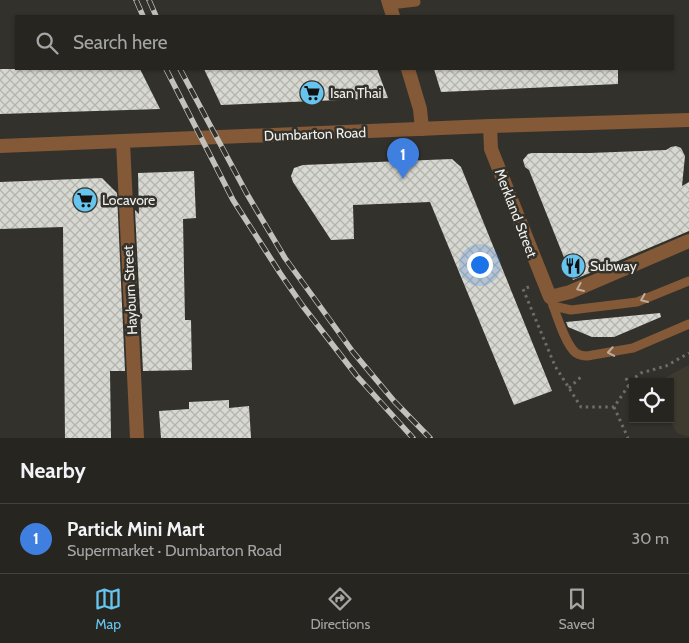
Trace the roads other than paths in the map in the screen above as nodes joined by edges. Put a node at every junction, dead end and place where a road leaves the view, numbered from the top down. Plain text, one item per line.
1 (416, 2) dead end
2 (390, 7) edge
3 (408, 70) edge
4 (689, 120) edge
5 (490, 126) junction
6 (422, 129) junction
7 (123, 142) junction
8 (0, 146) edge
9 (689, 241) edge
10 (689, 281) edge
11 (551, 302) junction
12 (689, 324) edge
13 (137, 438) edge

1 - 2 lane
3 - 6 street
4 - 5 street, Dumbarton Road
5 - 6 street, Dumbarton Road
5 - 11 street, Merkland Street
6 - 7 street, Dumbarton Road
7 - 8 street, Dumbarton Road
7 - 13 street, Hayburn Street
9 -> 11 street
10 -> 11 lane
12 -> 11 lane, Merkland Street

